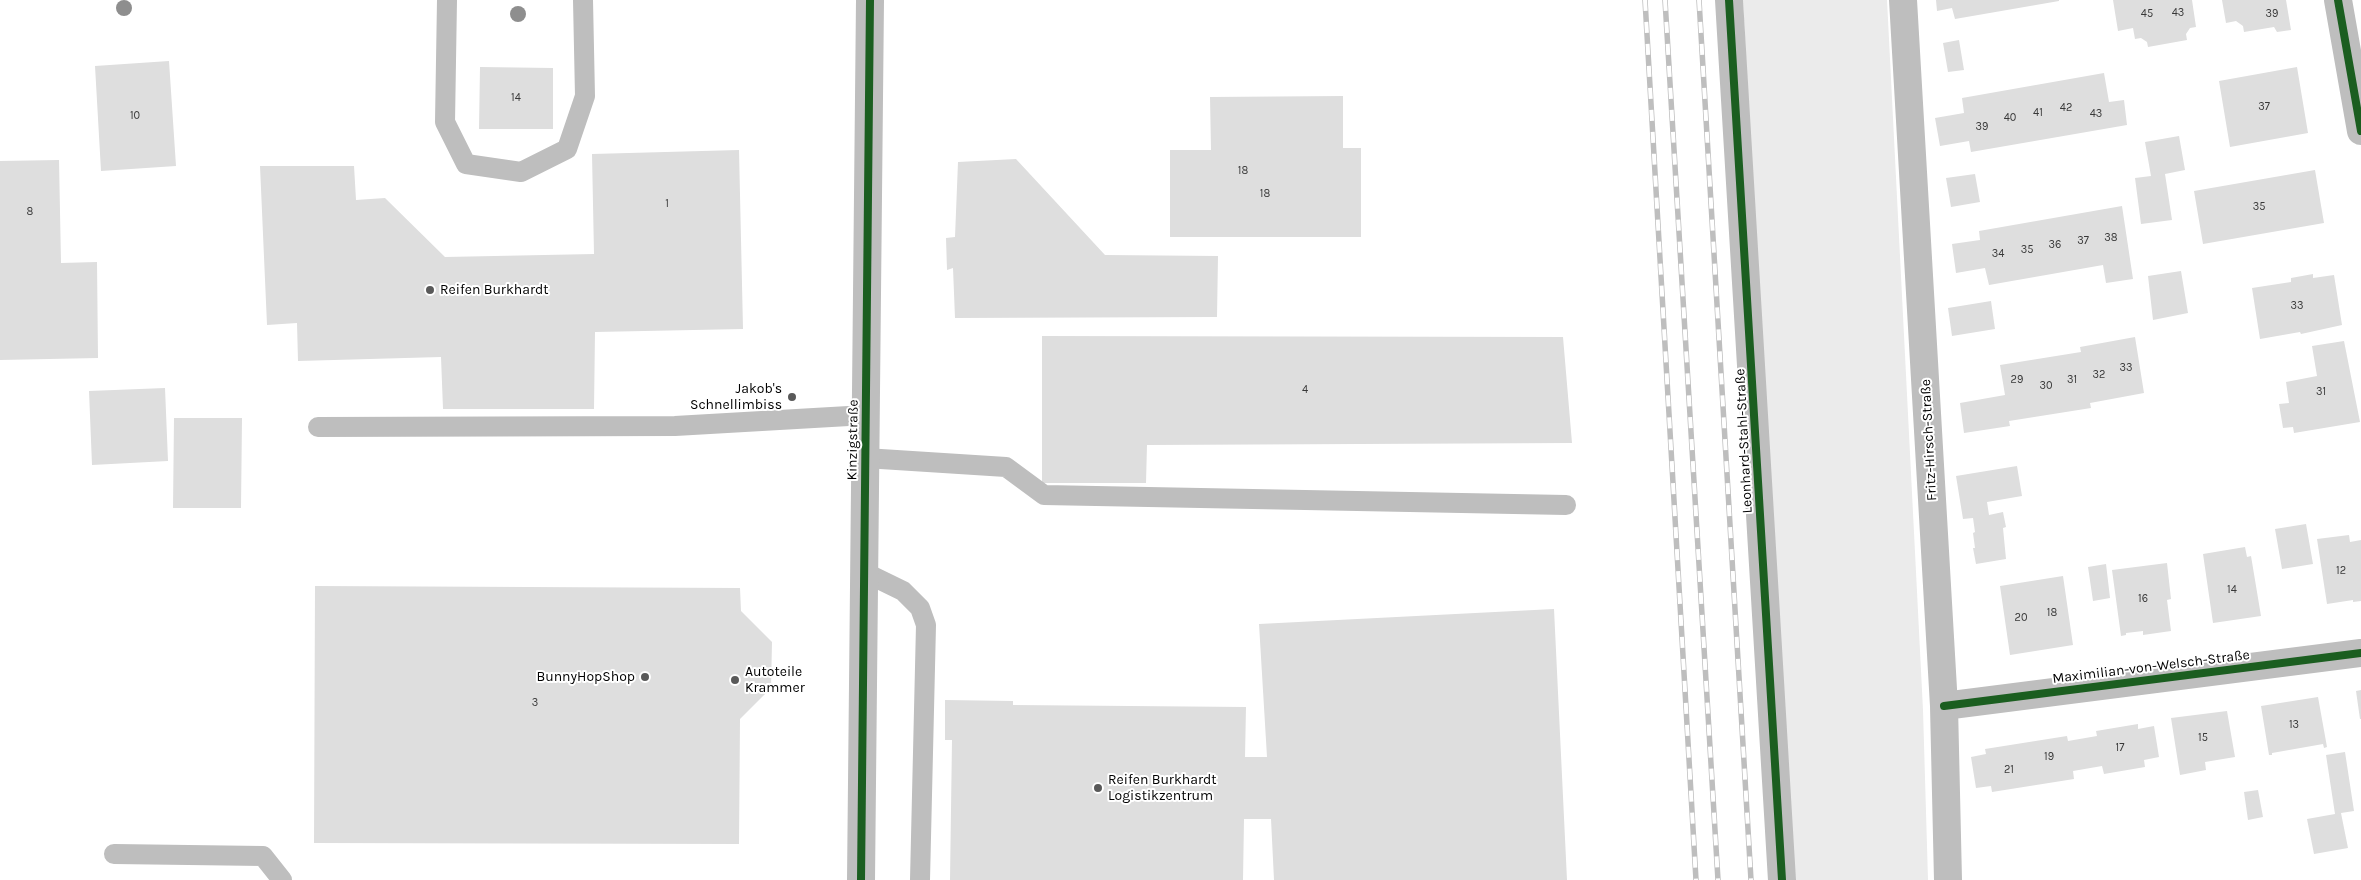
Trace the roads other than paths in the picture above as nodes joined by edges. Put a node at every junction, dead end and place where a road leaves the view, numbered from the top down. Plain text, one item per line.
1 (447, 0) edge
2 (583, 0) edge
3 (870, 0) edge
4 (1729, 0) edge
5 (1903, 0) edge
6 (2338, 0) edge
7 (2361, 132) edge
8 (866, 415) junction
9 (318, 427) dead end
10 (865, 458) junction
11 (1566, 505) dead end
12 (864, 572) junction
13 (2361, 652) edge
14 (1944, 706) junction
15 (114, 854) dead end
16 (282, 880) edge
17 (861, 880) edge
18 (920, 880) edge
19 (1782, 880) edge
20 (1948, 880) edge

1 - 2 lane
3 - 8 street, Kinzigstraße
4 - 19 street, Leonhard-Stahl-Straße
5 - 14 street, Fritz-Hirsch-Straße
6 - 7 street
8 - 9 lane
8 - 10 street, Kinzigstraße
10 - 11 lane
10 - 12 street, Kinzigstraße
12 - 17 street, Kinzigstraße
12 - 18 lane
13 - 14 street, Maximilian-von-Welsch-Straße
14 - 20 street, Fritz-Hirsch-Straße
15 - 16 lane

